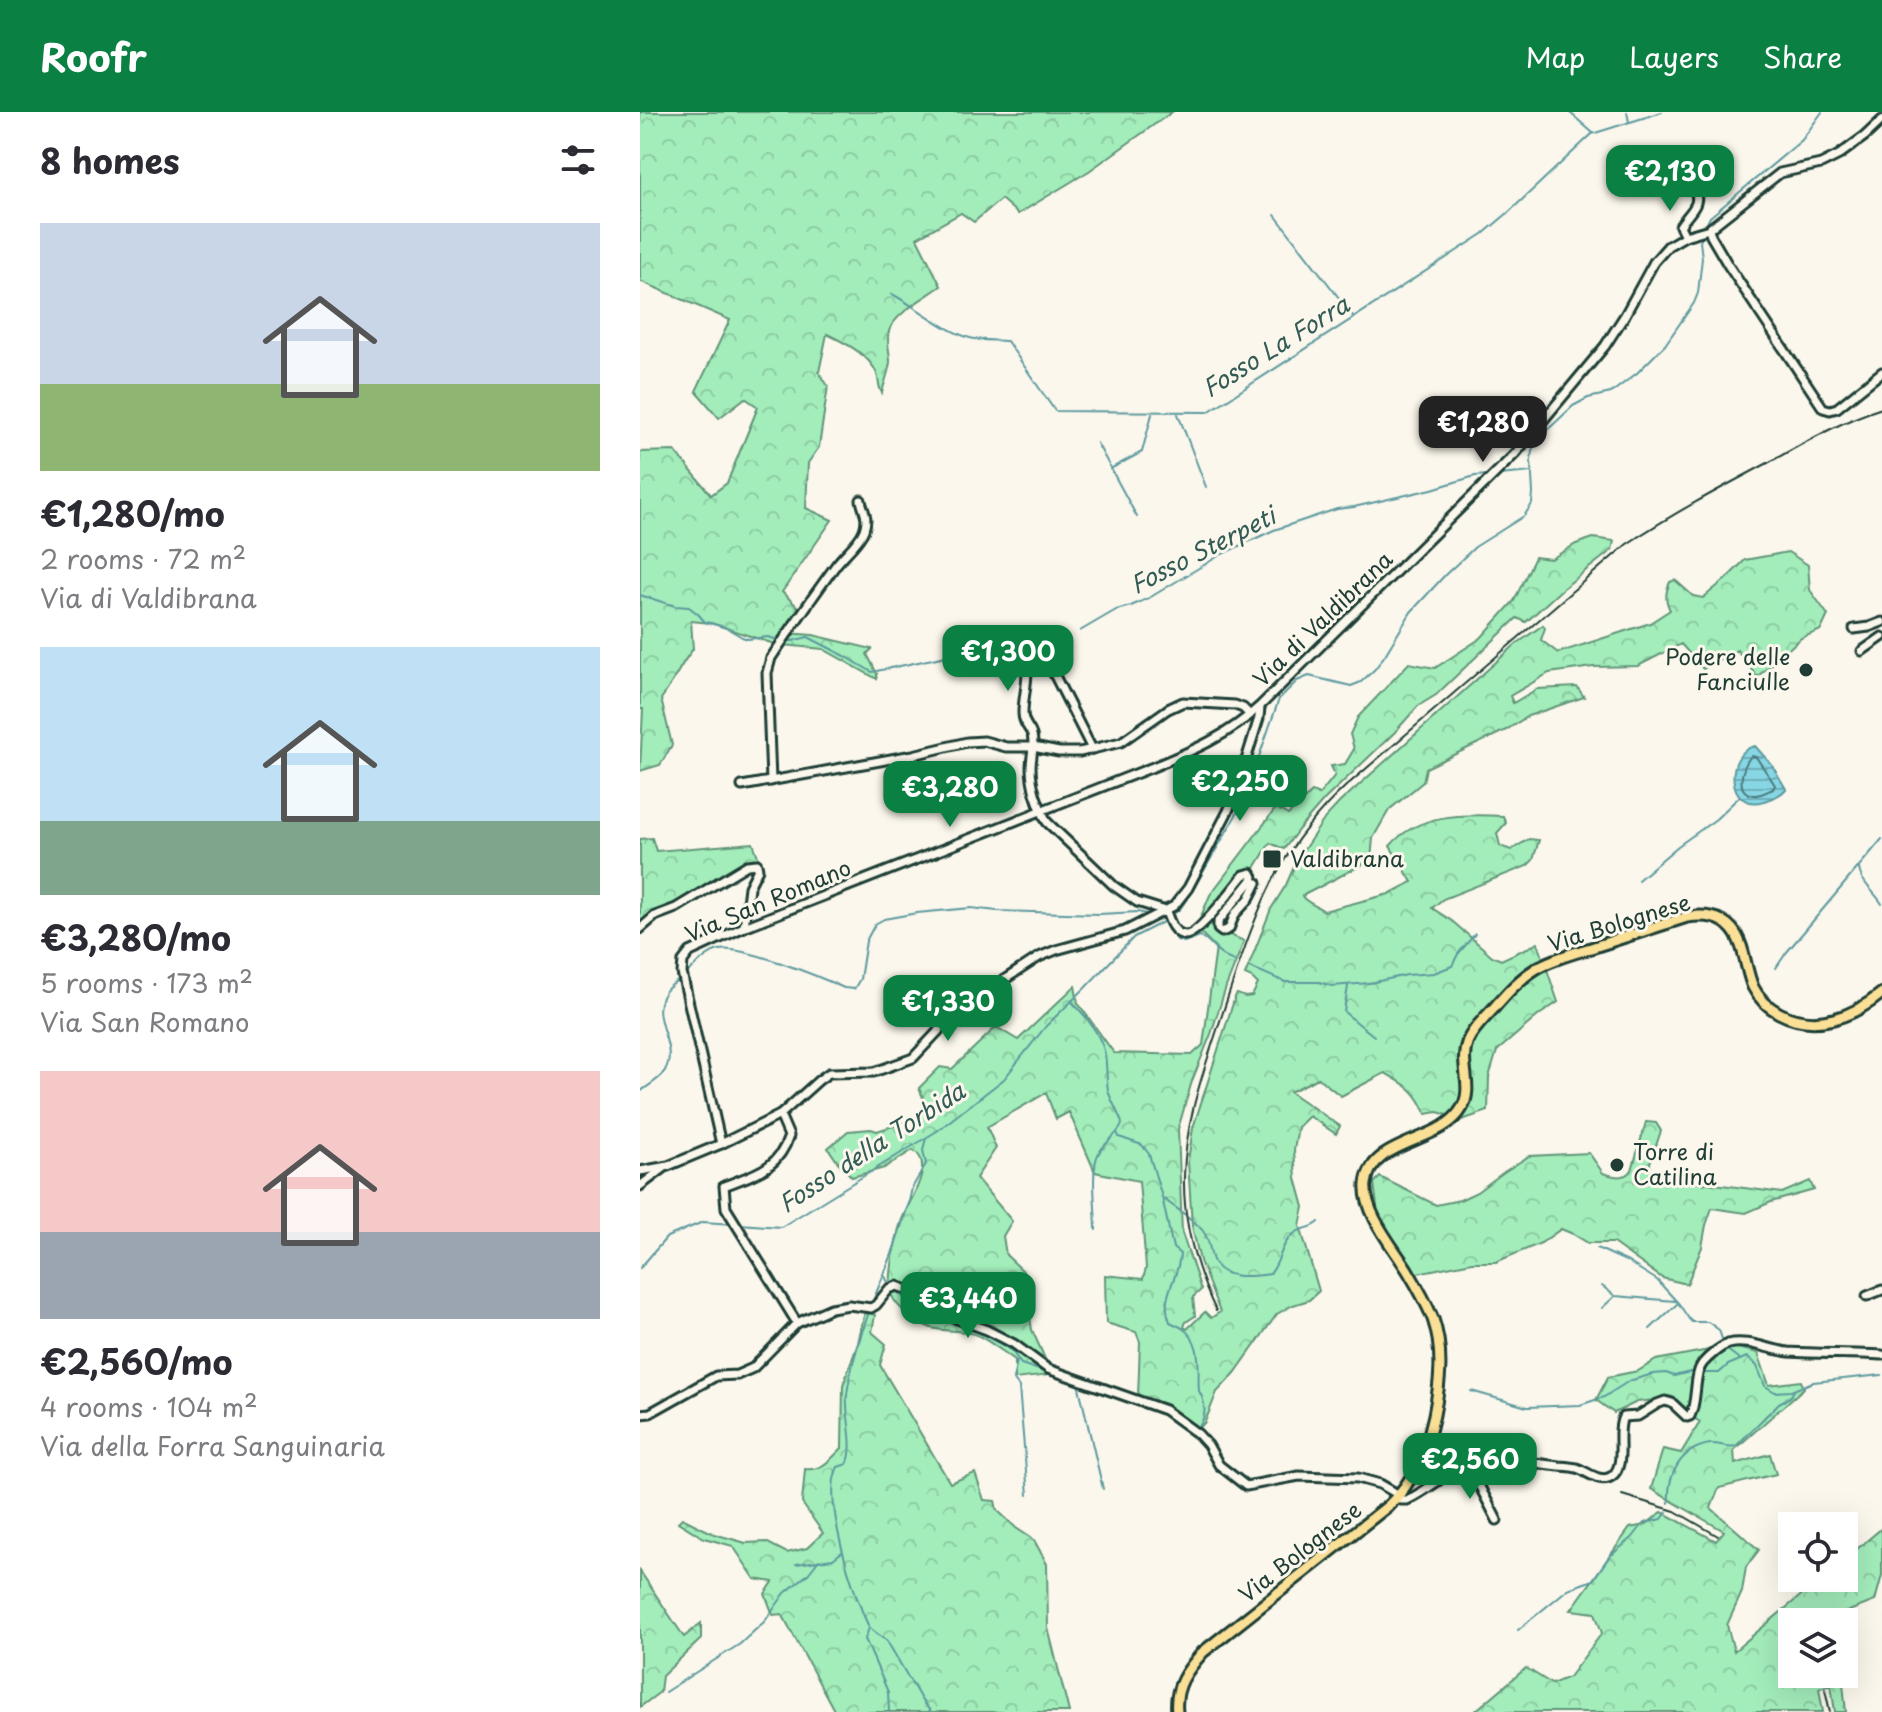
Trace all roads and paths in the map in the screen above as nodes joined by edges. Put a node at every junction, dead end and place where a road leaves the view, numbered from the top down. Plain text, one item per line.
1 (1882, 120) edge
2 (1670, 173) dead end
3 (1708, 230) junction
4 (1685, 236) junction
5 (1882, 372) edge
6 (861, 500) dead end
7 (1882, 622) edge
8 (1854, 629) dead end
9 (1043, 636) dead end
10 (1882, 637) edge
11 (1006, 639) dead end
12 (1862, 651) dead end
13 (1260, 706) junction
14 (1250, 715) junction
15 (1033, 747) junction
16 (1092, 749) junction
17 (771, 781) junction
18 (742, 786) dead end
19 (1041, 811) junction
20 (1257, 883) dead end
21 (1166, 911) junction
22 (744, 927) junction
23 (640, 929) edge
24 (1882, 993) edge
25 (780, 1115) junction
26 (721, 1144) junction
27 (668, 1166) junction
28 (640, 1171) edge
29 (640, 1186) edge
30 (1882, 1290) edge
31 (1867, 1296) dead end
32 (797, 1323) junction
33 (1882, 1355) edge
34 (640, 1414) edge
35 (1462, 1468) junction
36 (1398, 1496) junction
37 (1497, 1520) dead end
38 (1177, 1712) edge

1 - 3 street, Via di Valdibrana
2 - 4 street
3 - 4 street, Via di Valdibrana
3 - 5 street
4 - 13 street, Via di Valdibrana
6 - 17 street
7 - 8 street
9 - 16 street
10 - 12 street
11 - 15 street
13 - 14 street, Via San Romano
13 - 21 street, Via di Valdibrana
14 - 16 street
14 - 19 street, Via San Romano
15 - 16 street
15 - 17 street
15 - 19 street
17 - 18 street
19 - 21 street
19 - 22 street, Via San Romano
20 - 21 street
21 - 25 street, Via di Valdibrana
22 - 23 street
22 - 26 street, Via San Romano
24 - 36 main road, Via Bolognese
25 - 26 street, Via di Valdibrana
25 - 32 street
26 - 27 street, Via di Valdibrana
27 - 28 street, Via di Valdibrana
27 - 29 street, Via di Valdibrana
30 - 31 street
32 - 34 street
32 - 36 street
33 - 35 street
35 - 36 street
35 - 37 street
36 - 38 main road, Via Bolognese

